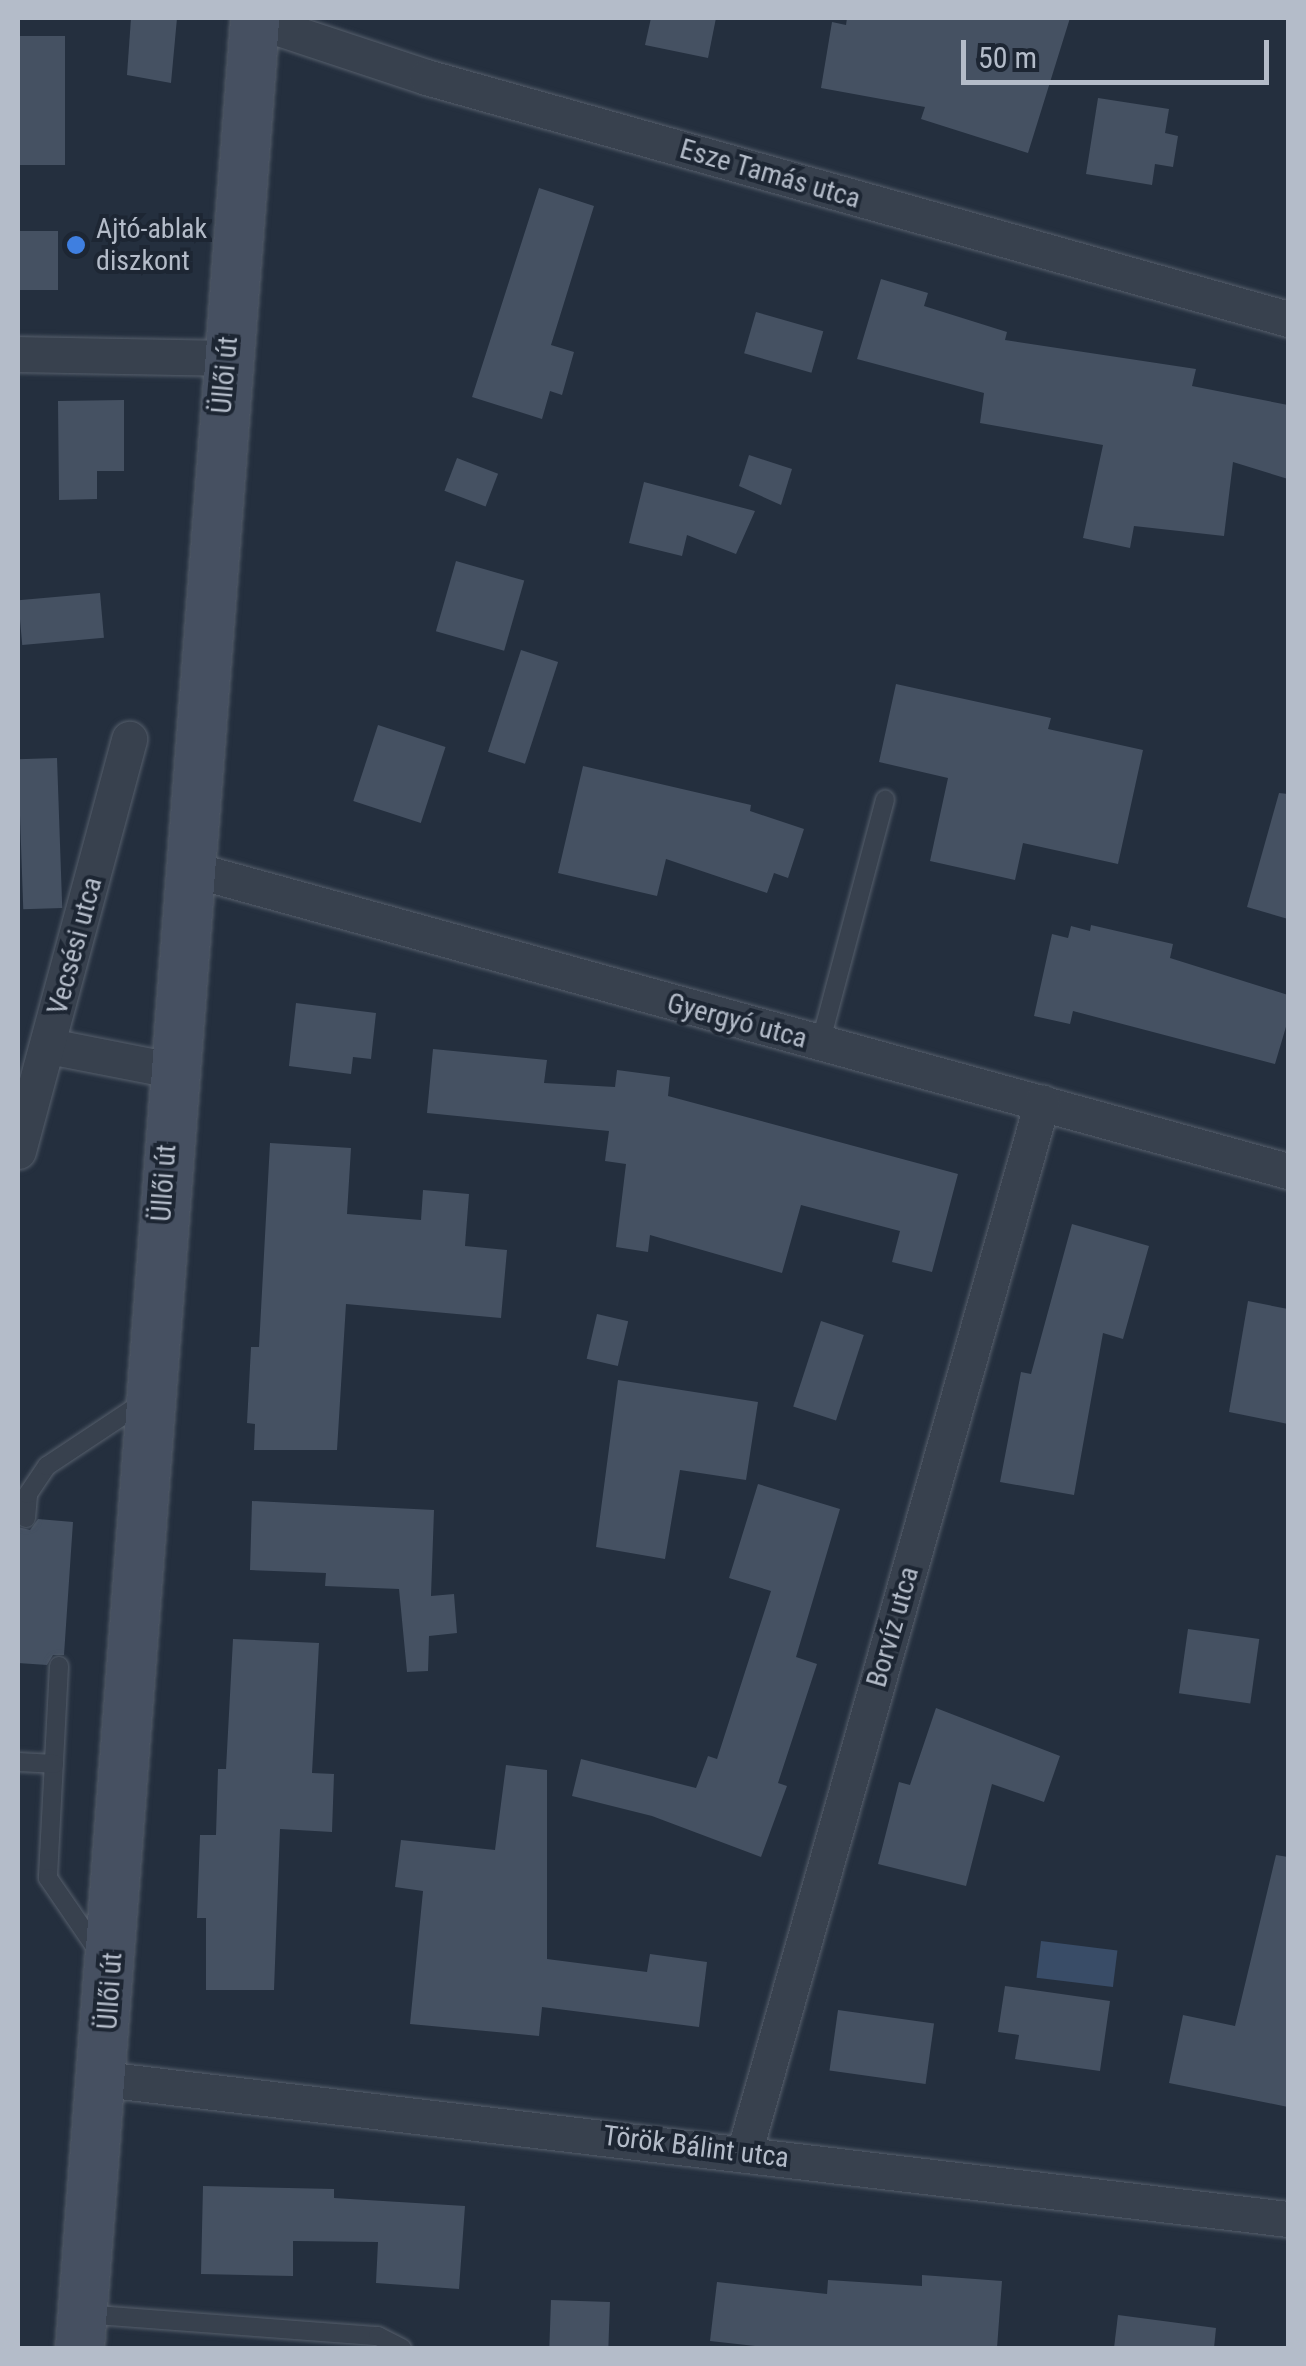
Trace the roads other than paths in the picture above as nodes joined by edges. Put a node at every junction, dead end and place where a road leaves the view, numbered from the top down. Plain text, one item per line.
1 (254, 19) edge
2 (1288, 320) edge
3 (18, 354) edge
4 (227, 358) junction
5 (129, 739) dead end
6 (884, 799) dead end
7 (187, 868) junction
8 (820, 1044) junction
9 (49, 1046) junction
10 (171, 1070) junction
11 (1042, 1102) junction
12 (18, 1151) edge
13 (1288, 1172) edge
14 (150, 1398) junction
15 (46, 1466) junction
16 (18, 1487) edge
17 (26, 1518) dead end
18 (59, 1666) dead end
19 (18, 1762) edge
20 (54, 1764) junction
21 (112, 1972) junction
22 (103, 2079) junction
23 (744, 2153) junction
24 (1288, 2219) edge
25 (82, 2331) edge
26 (402, 2348) edge

1 - 2 street, Esze Tamás utca
1 - 4 main road, Üllői út
3 - 4 street
4 - 7 main road, Üllői út
5 - 9 street, Vecsési utca
6 - 8 lane
7 - 8 street, Gyergyó utca
7 - 10 main road, Üllői út
8 - 11 street, Gyergyó utca
9 - 10 street
9 - 12 street, Vecsési utca
10 - 14 main road, Üllői út
11 - 13 street, Gyergyó utca
11 - 23 street, Borvíz utca
14 - 15 lane
14 - 21 main road, Üllői út
15 - 16 lane
15 - 17 lane
18 - 20 lane
19 - 20 lane
20 - 21 lane
21 - 22 main road, Üllői út
22 - 23 street, Török Bálint utca
22 - 25 main road, Üllői út
23 - 24 street, Török Bálint utca
25 - 26 lane

